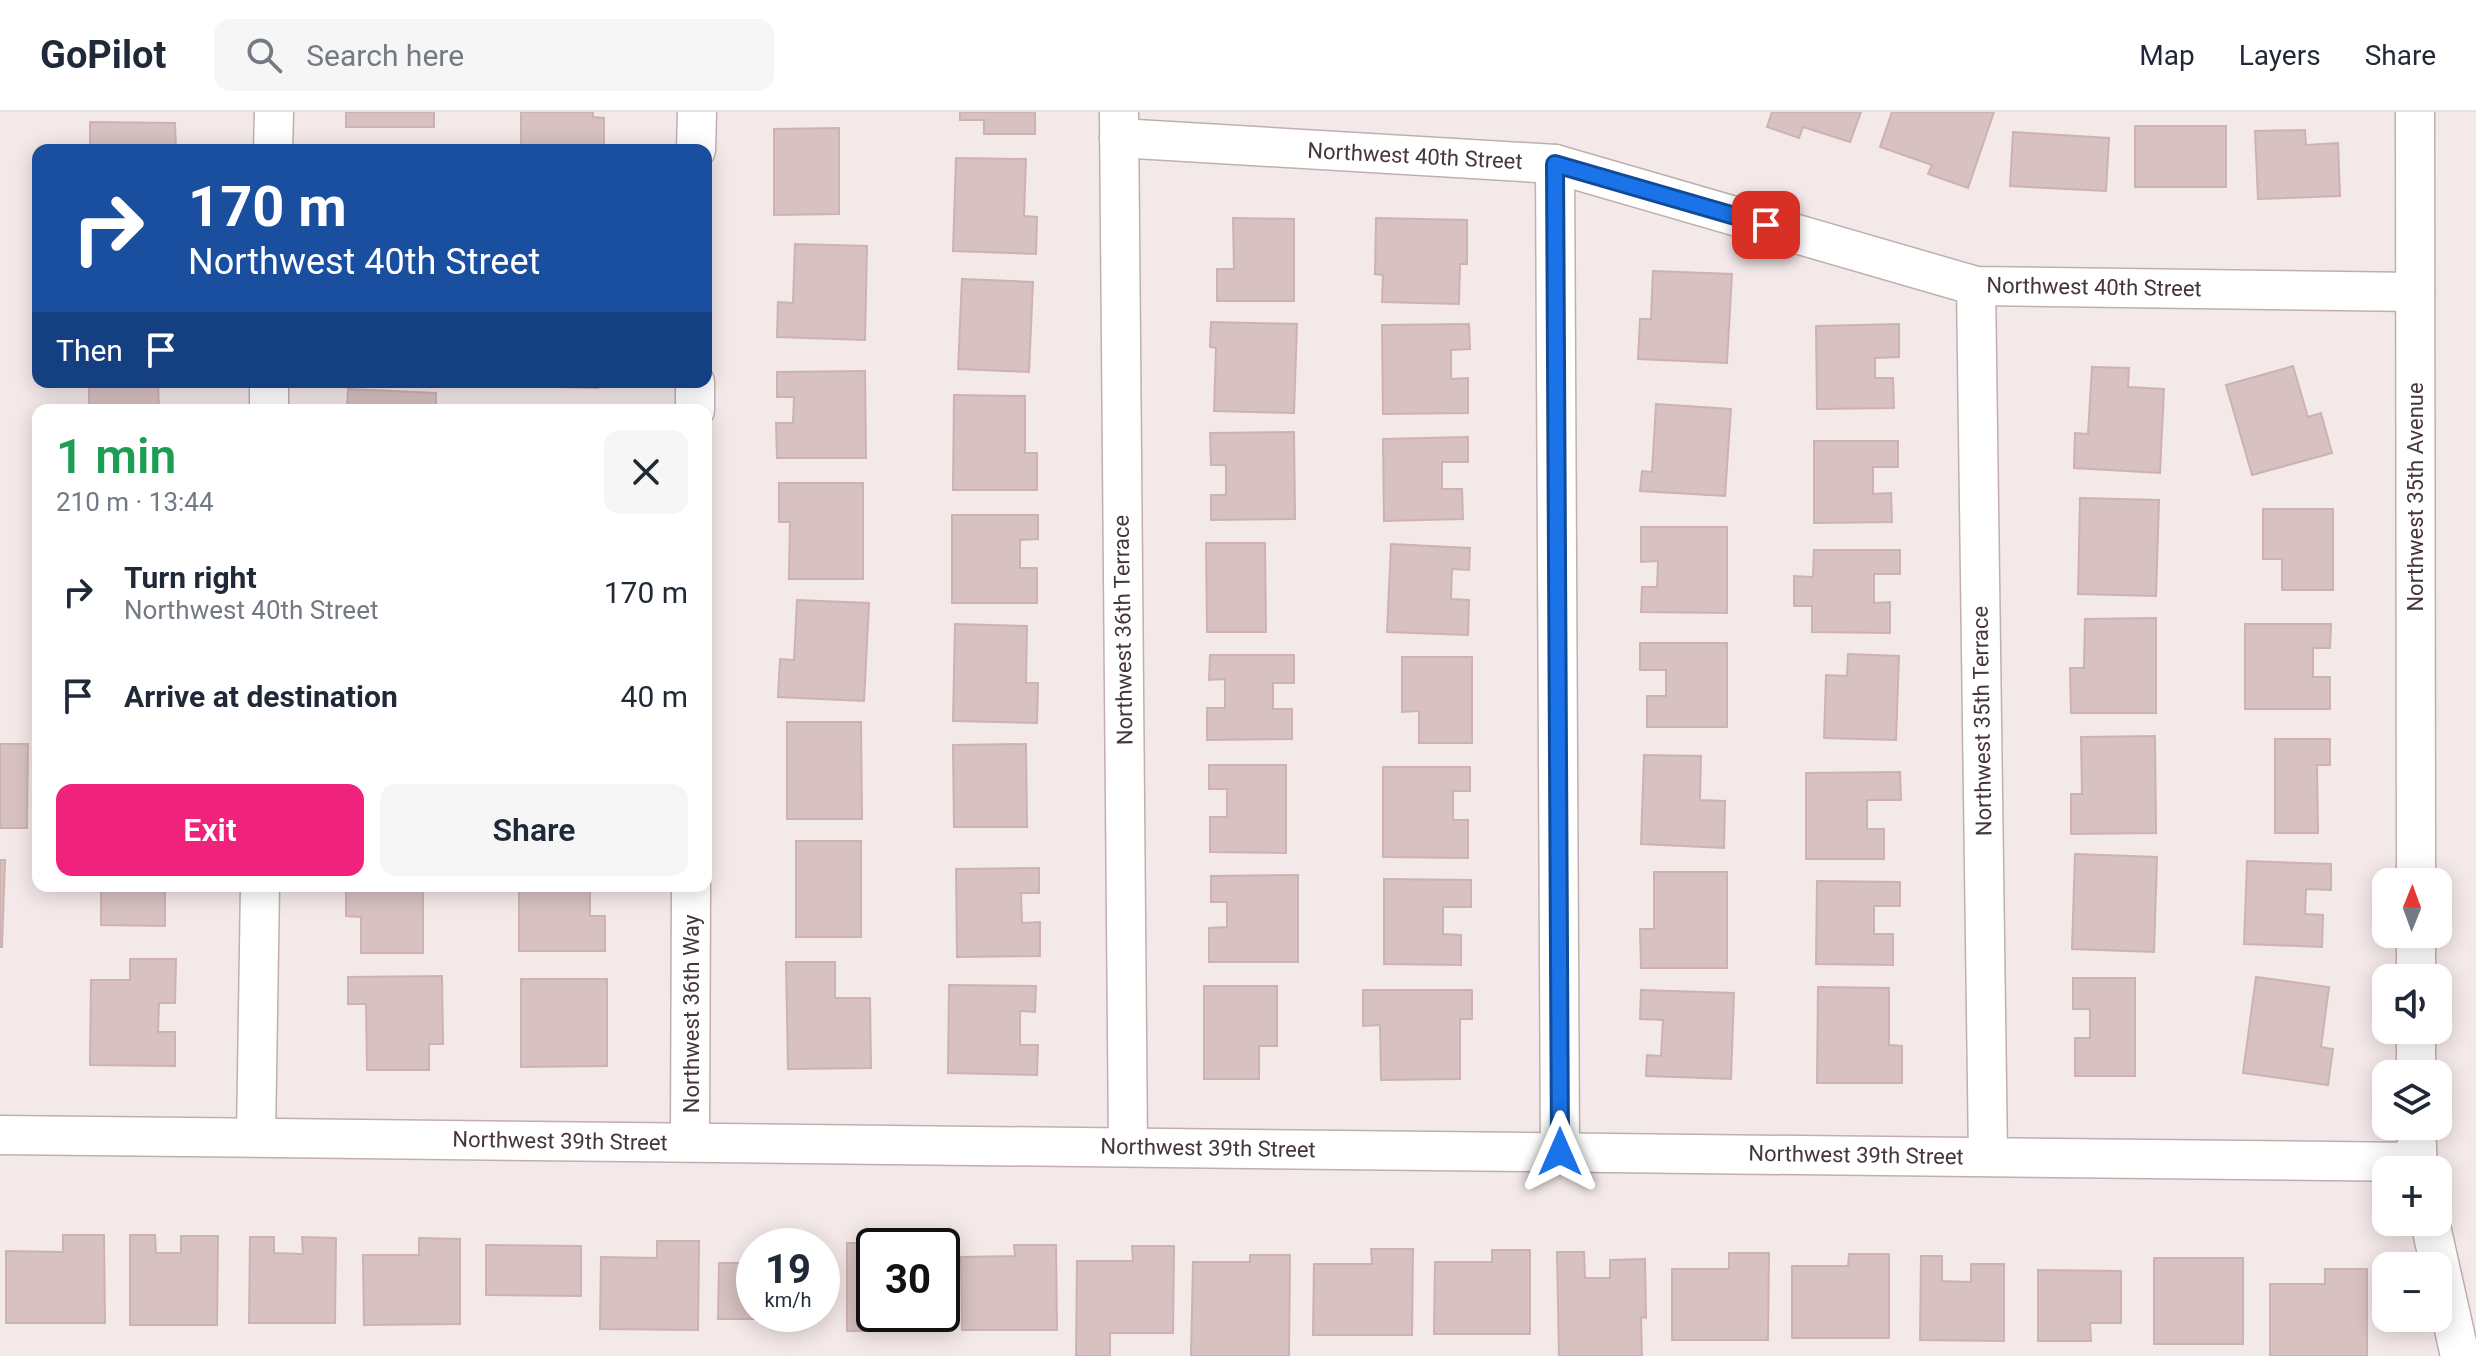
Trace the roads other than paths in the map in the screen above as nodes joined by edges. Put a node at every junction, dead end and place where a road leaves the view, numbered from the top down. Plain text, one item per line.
1 (274, 112) edge
2 (697, 112) edge
3 (2415, 112) edge
4 (1119, 125) edge
5 (273, 144) edge
6 (696, 144) edge
7 (1555, 164) junction
8 (1976, 286) junction
9 (2415, 292) junction
10 (2416, 868) edge
11 (260, 892) edge
12 (691, 892) edge
13 (0, 1135) edge
14 (256, 1137) junction
15 (690, 1142) junction
16 (1128, 1147) junction
17 (1560, 1152) junction
18 (2417, 1153) edge
19 (1988, 1157) junction
20 (2433, 1236) edge
21 (2460, 1356) edge

1 - 5 street
2 - 6 street
3 - 9 street, Northwest 35th Avenue
4 - 7 street, Northwest 40th Street
4 - 16 street, Northwest 36th Terrace
7 - 8 street, Northwest 40th Street
7 - 17 street
8 - 9 street, Northwest 40th Street
8 - 19 street, Northwest 35th Terrace
9 - 10 street, Northwest 35th Avenue
11 - 14 street
12 - 15 street, Northwest 36th Way
13 - 14 street, Northwest 39th Street
14 - 15 street, Northwest 39th Street
15 - 16 street, Northwest 39th Street
16 - 17 street, Northwest 39th Street
17 - 19 street, Northwest 39th Street
18 - 19 street, Northwest 39th Street
20 - 21 street

